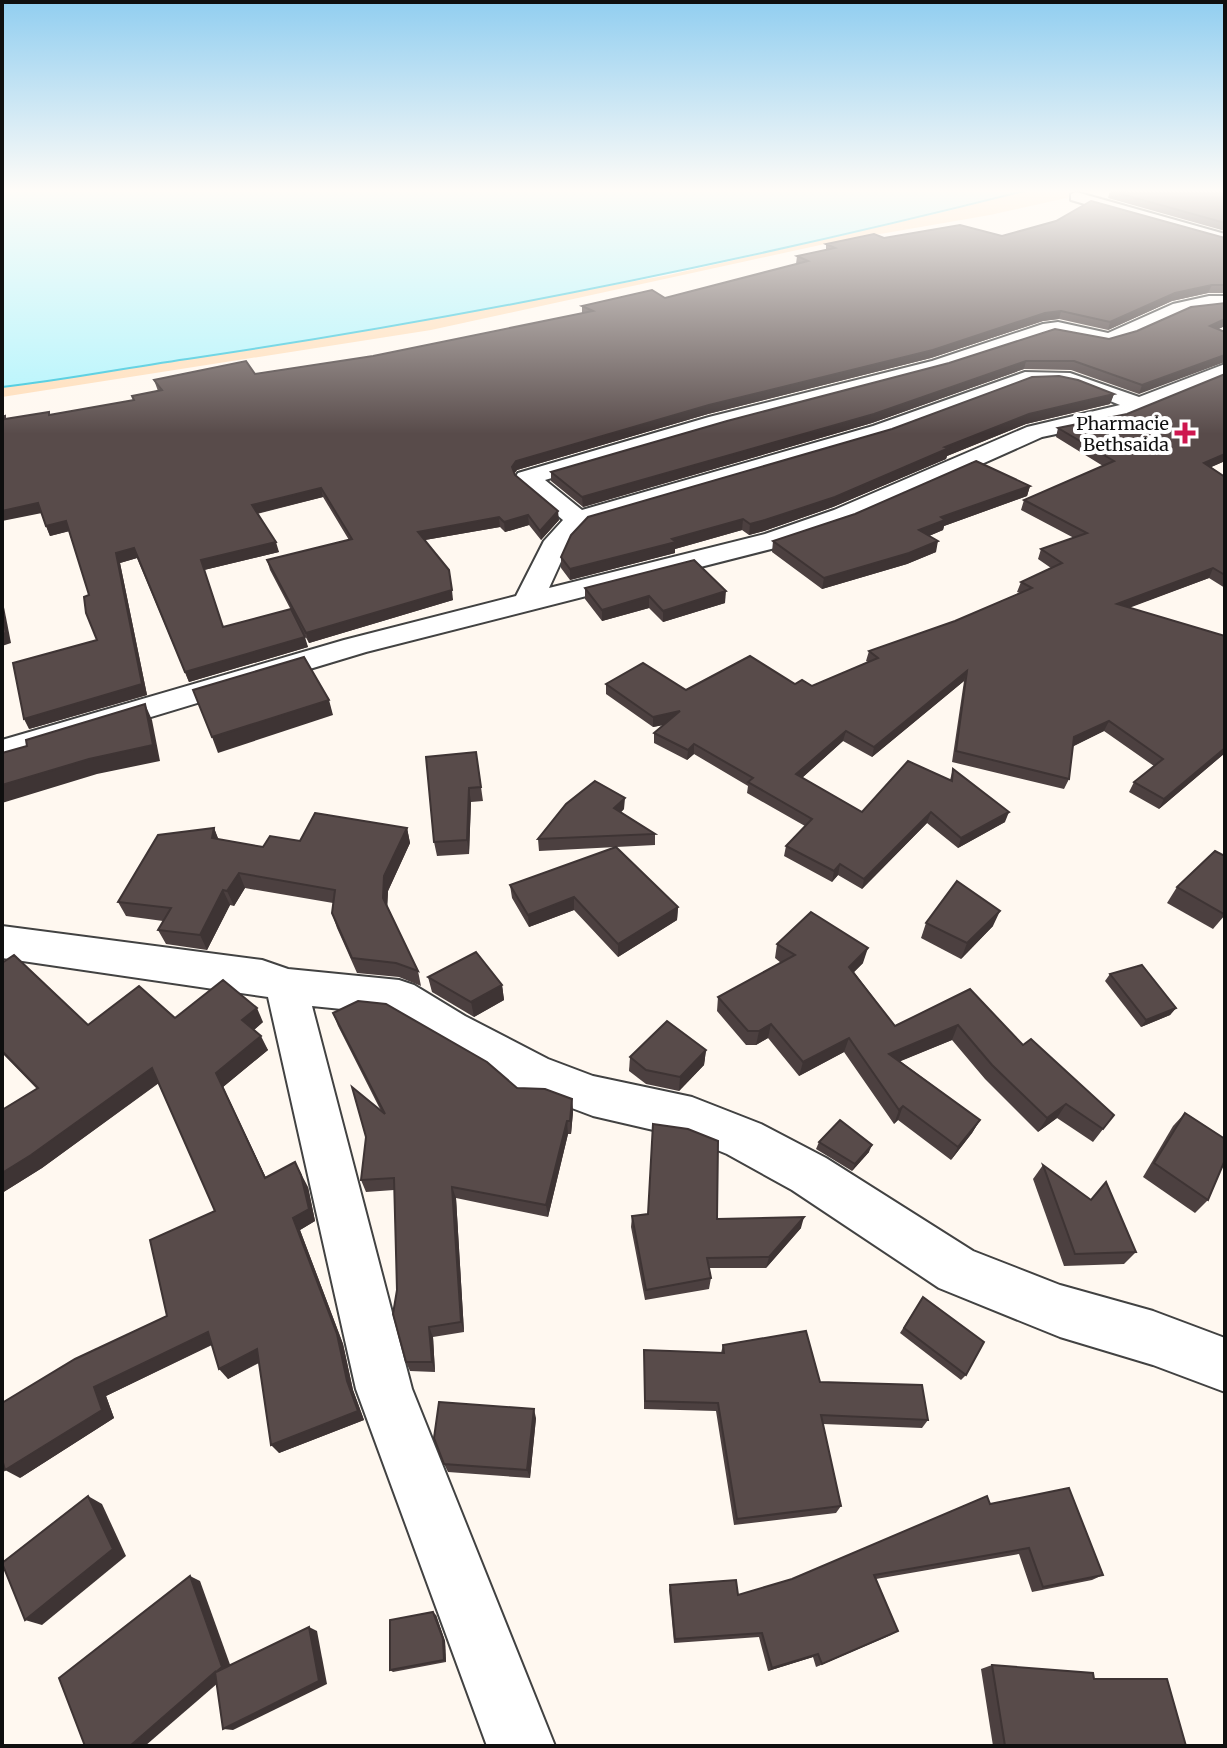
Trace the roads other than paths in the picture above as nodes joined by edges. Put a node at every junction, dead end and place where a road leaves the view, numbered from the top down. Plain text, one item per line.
1 (1225, 302) edge
2 (1225, 370) edge
3 (1139, 405) junction
4 (578, 519) junction
5 (529, 600) junction
6 (2, 751) edge
7 (2, 942) edge
8 (286, 986) junction
9 (1225, 1365) edge
10 (521, 1746) edge

1 - 4 street
2 - 3 street
3 - 4 street
3 - 5 street
4 - 5 street
5 - 6 street
7 - 8 street
8 - 9 street
8 - 10 street

